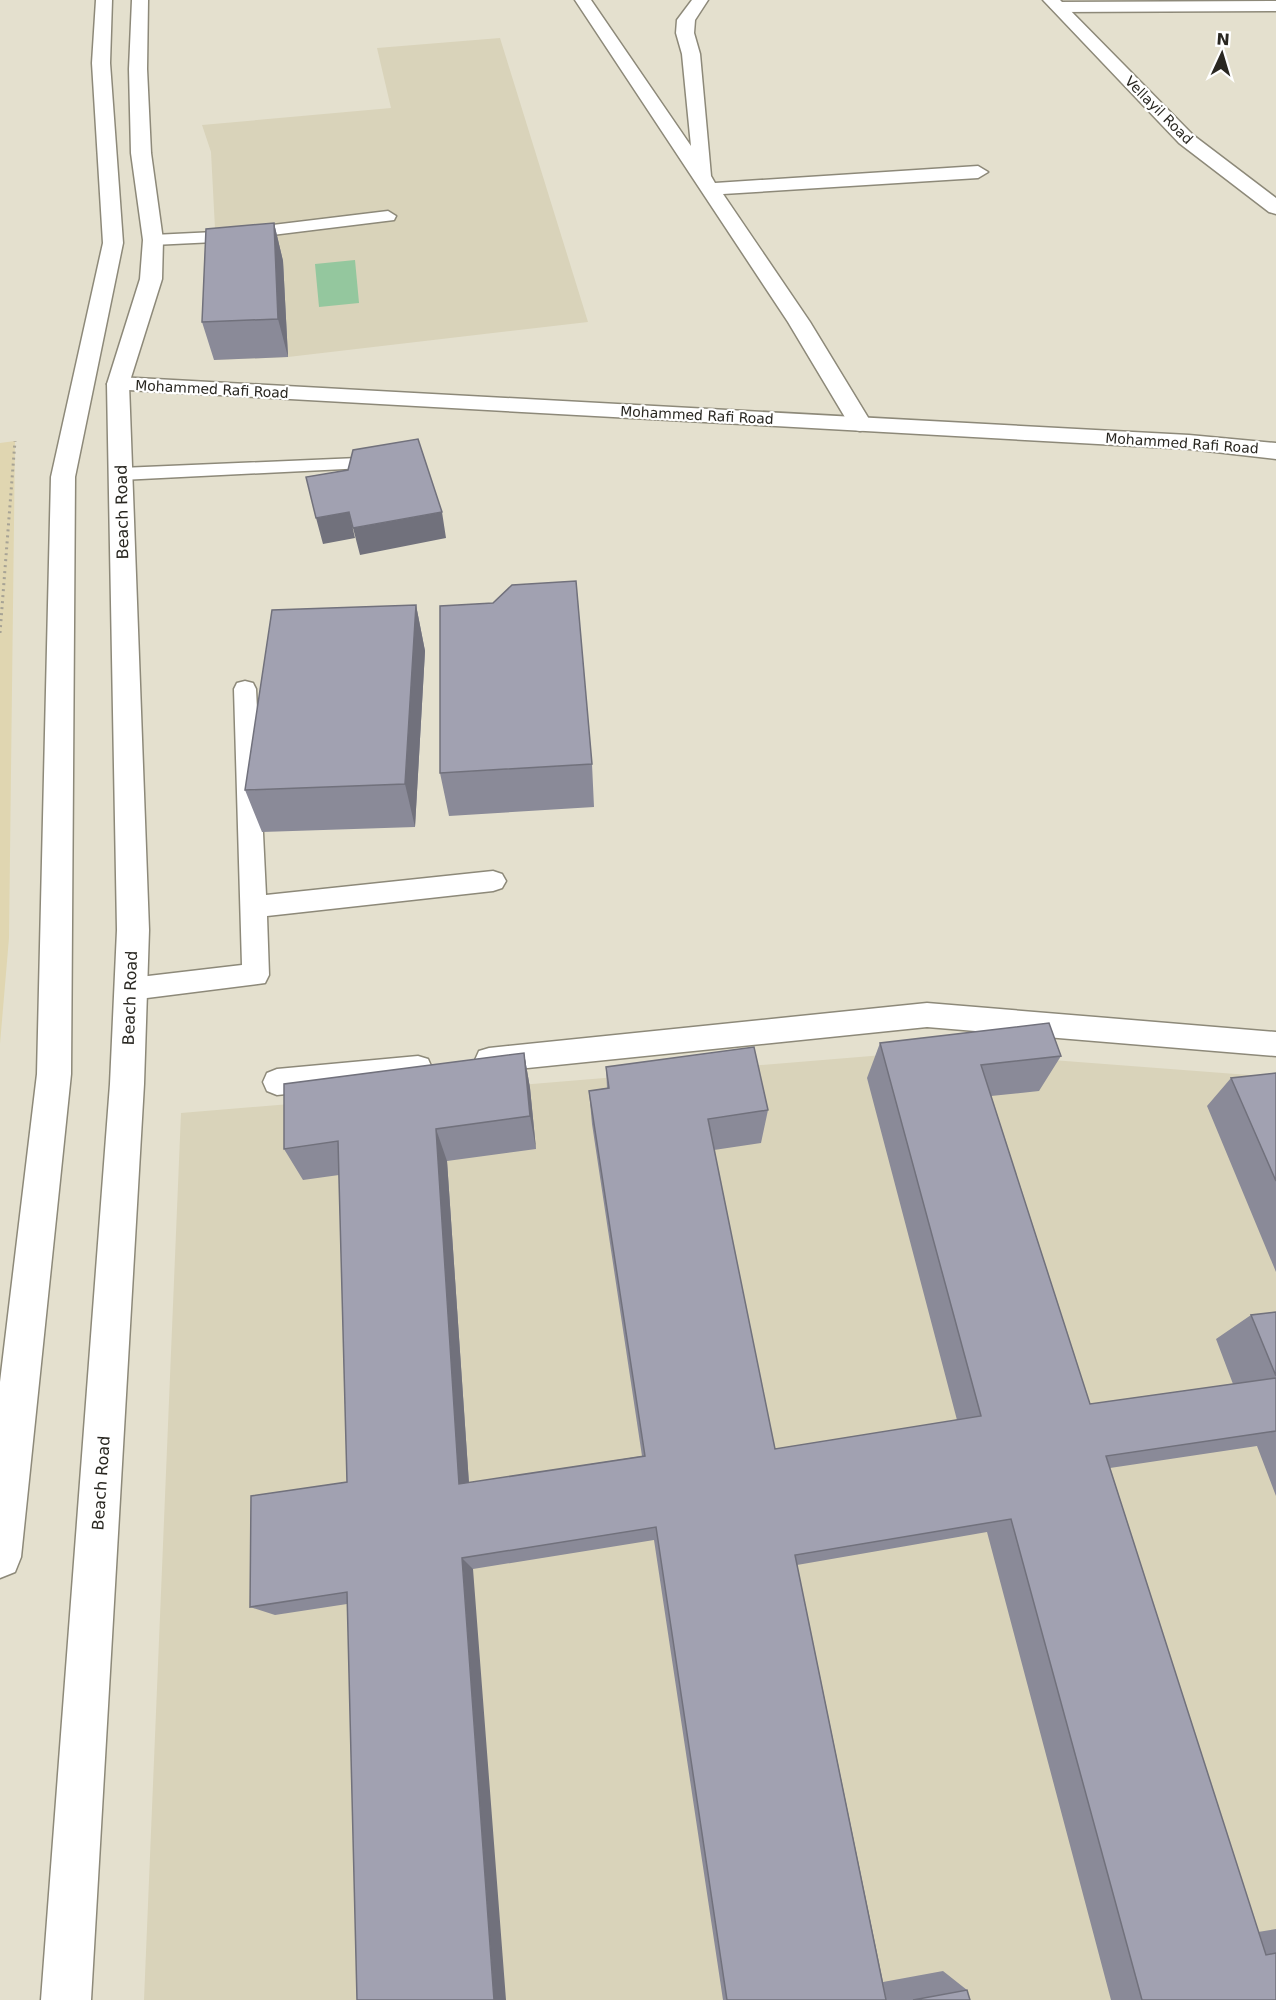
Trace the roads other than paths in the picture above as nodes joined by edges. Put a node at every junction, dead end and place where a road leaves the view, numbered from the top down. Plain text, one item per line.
1 (104, 0) edge
2 (140, 0) edge
3 (583, 0) edge
4 (700, 0) edge
5 (1055, 4) edge
6 (1276, 6) edge
7 (978, 172) dead end
8 (707, 184) junction
9 (1276, 208) edge
10 (388, 216) dead end
11 (153, 240) junction
12 (118, 384) junction
13 (860, 424) junction
14 (1276, 451) edge
15 (358, 464) edge
16 (121, 474) junction
17 (245, 688) dead end
18 (493, 881) dead end
19 (253, 907) junction
20 (130, 989) junction
21 (1276, 1044) edge
22 (277, 1082) dead end
23 (0, 1557) edge
24 (66, 2000) edge

1 - 23 main road
2 - 11 main road, Beach Road
3 - 8 main road
4 - 8 main road
5 - 6 main road
5 - 9 main road, Vellayil Road
7 - 8 main road
8 - 13 main road
10 - 11 lane
11 - 12 main road, Beach Road
12 - 13 main road, Mohammed Rafi Road
12 - 16 main road, Beach Road
13 - 14 main road, Mohammed Rafi Road
15 - 16 lane
16 - 20 main road, Beach Road
17 - 19 lane
18 - 19 lane
19 - 20 lane
20 - 24 main road, Beach Road
21 - 22 lane

